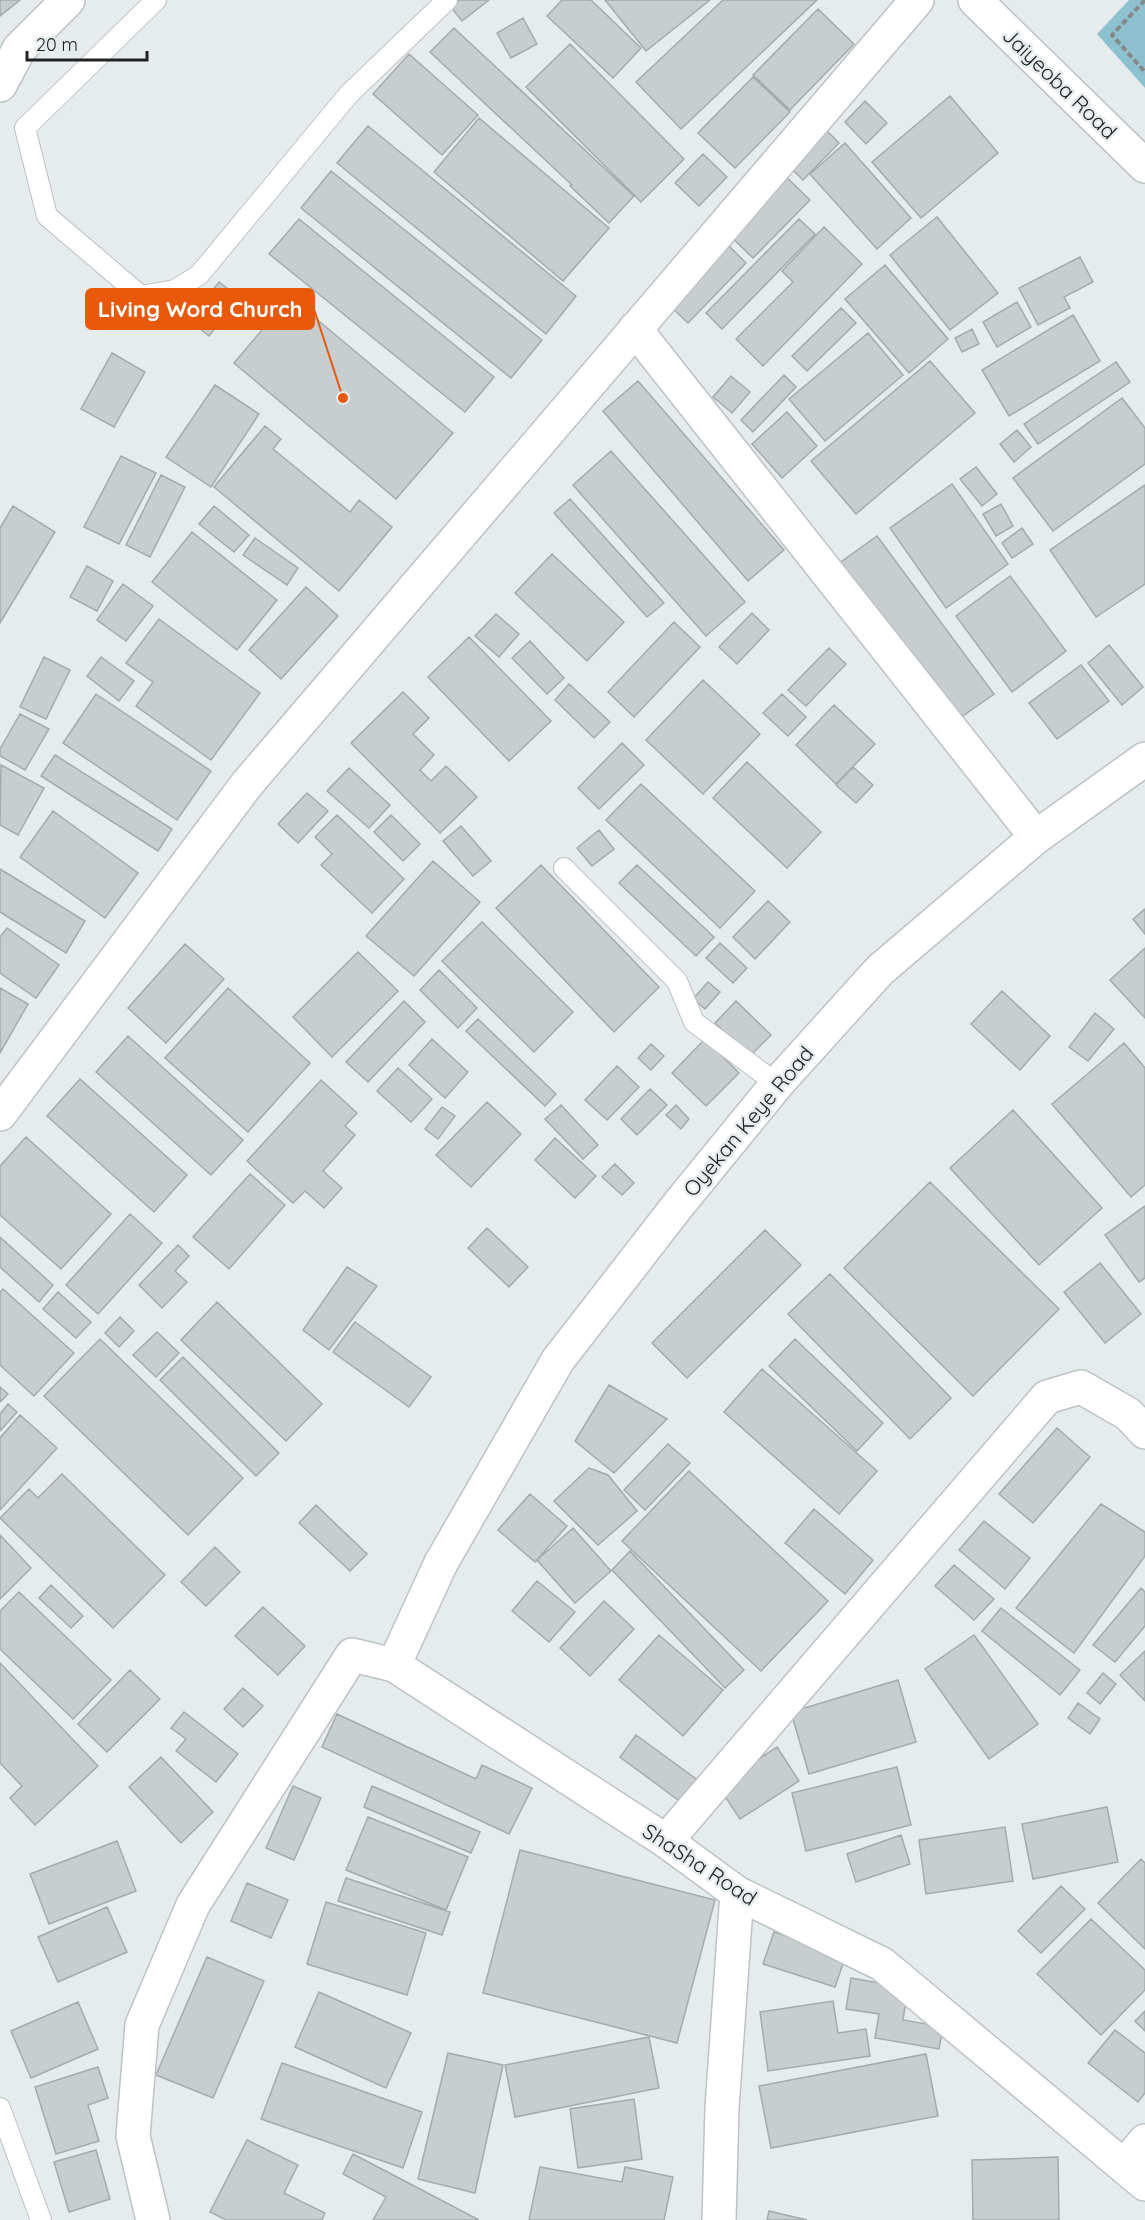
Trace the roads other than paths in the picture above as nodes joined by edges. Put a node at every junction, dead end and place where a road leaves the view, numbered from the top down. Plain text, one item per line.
1 (68, 0) edge
2 (156, 0) edge
3 (447, 0) edge
4 (917, 0) edge
5 (975, 0) edge
6 (0, 85) edge
7 (1145, 166) edge
8 (635, 329) junction
9 (1145, 759) edge
10 (1036, 837) junction
11 (564, 868) dead end
12 (777, 1084) junction
13 (0, 1114) edge
14 (1145, 1432) edge
15 (394, 1665) junction
16 (666, 1842) junction
17 (737, 1893) junction
18 (0, 2108) edge
19 (1145, 2141) edge
20 (1134, 2175) edge
21 (41, 2220) edge
22 (153, 2220) edge
23 (719, 2220) edge

1 - 6 street
2 - 3 lane
4 - 8 street
5 - 7 street, Jaiyeoba Road
8 - 10 street
8 - 13 street
9 - 10 street, Oyekan Keye Road
10 - 12 street, Oyekan Keye Road
11 - 12 lane
12 - 15 street, Oyekan Keye Road
14 - 16 street
15 - 16 street, ShaSha Road
15 - 22 street, ShaSha Road
16 - 17 street, ShaSha Road
17 - 20 street, ShaSha Road
17 - 23 street
18 - 21 lane
19 - 20 street

